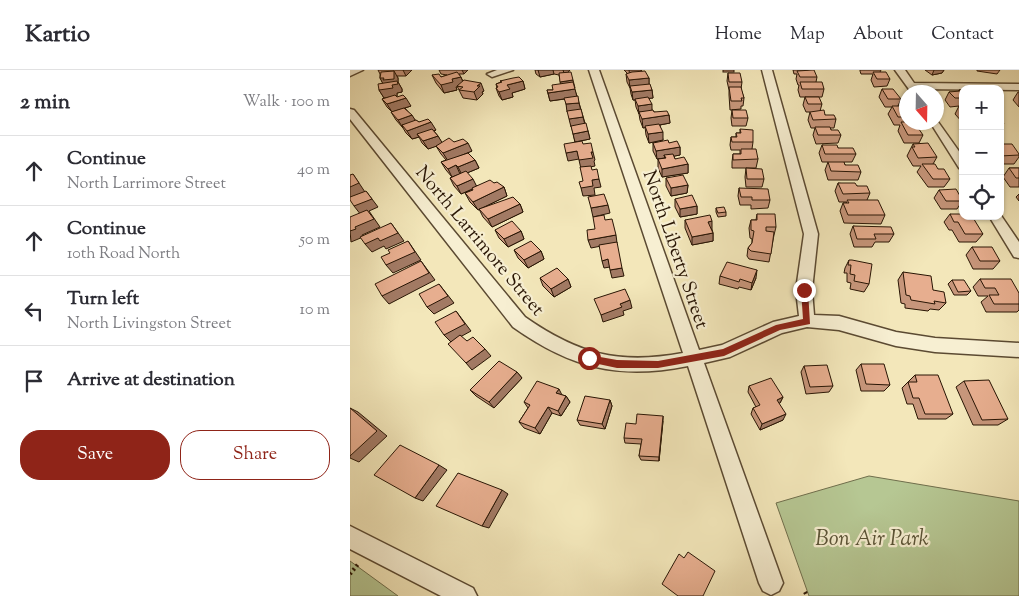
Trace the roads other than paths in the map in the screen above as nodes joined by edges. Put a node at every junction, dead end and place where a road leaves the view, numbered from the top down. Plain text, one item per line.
1 (358, 70) edge
2 (508, 70) edge
3 (594, 70) edge
4 (767, 70) edge
5 (900, 70) edge
6 (350, 73) edge
7 (492, 74) dead end
8 (910, 85) edge
9 (1019, 86) edge
10 (944, 88) edge
11 (350, 112) edge
12 (940, 130) edge
13 (959, 160) edge
14 (998, 220) edge
15 (1019, 253) edge
16 (807, 322) junction
17 (1019, 350) edge
18 (692, 358) junction
19 (350, 537) edge
20 (771, 583) dead end
21 (465, 596) edge

1 - 6 street
2 - 7 street
3 - 18 street, North Liberty Street
4 - 16 street
5 - 8 street
9 - 10 street
11 - 18 street, North Larrimore Street
12 - 13 street
14 - 15 street
16 - 17 street, North Larrimore Street
16 - 18 street, North Larrimore Street
18 - 20 street, North Liberty Street
19 - 21 street

